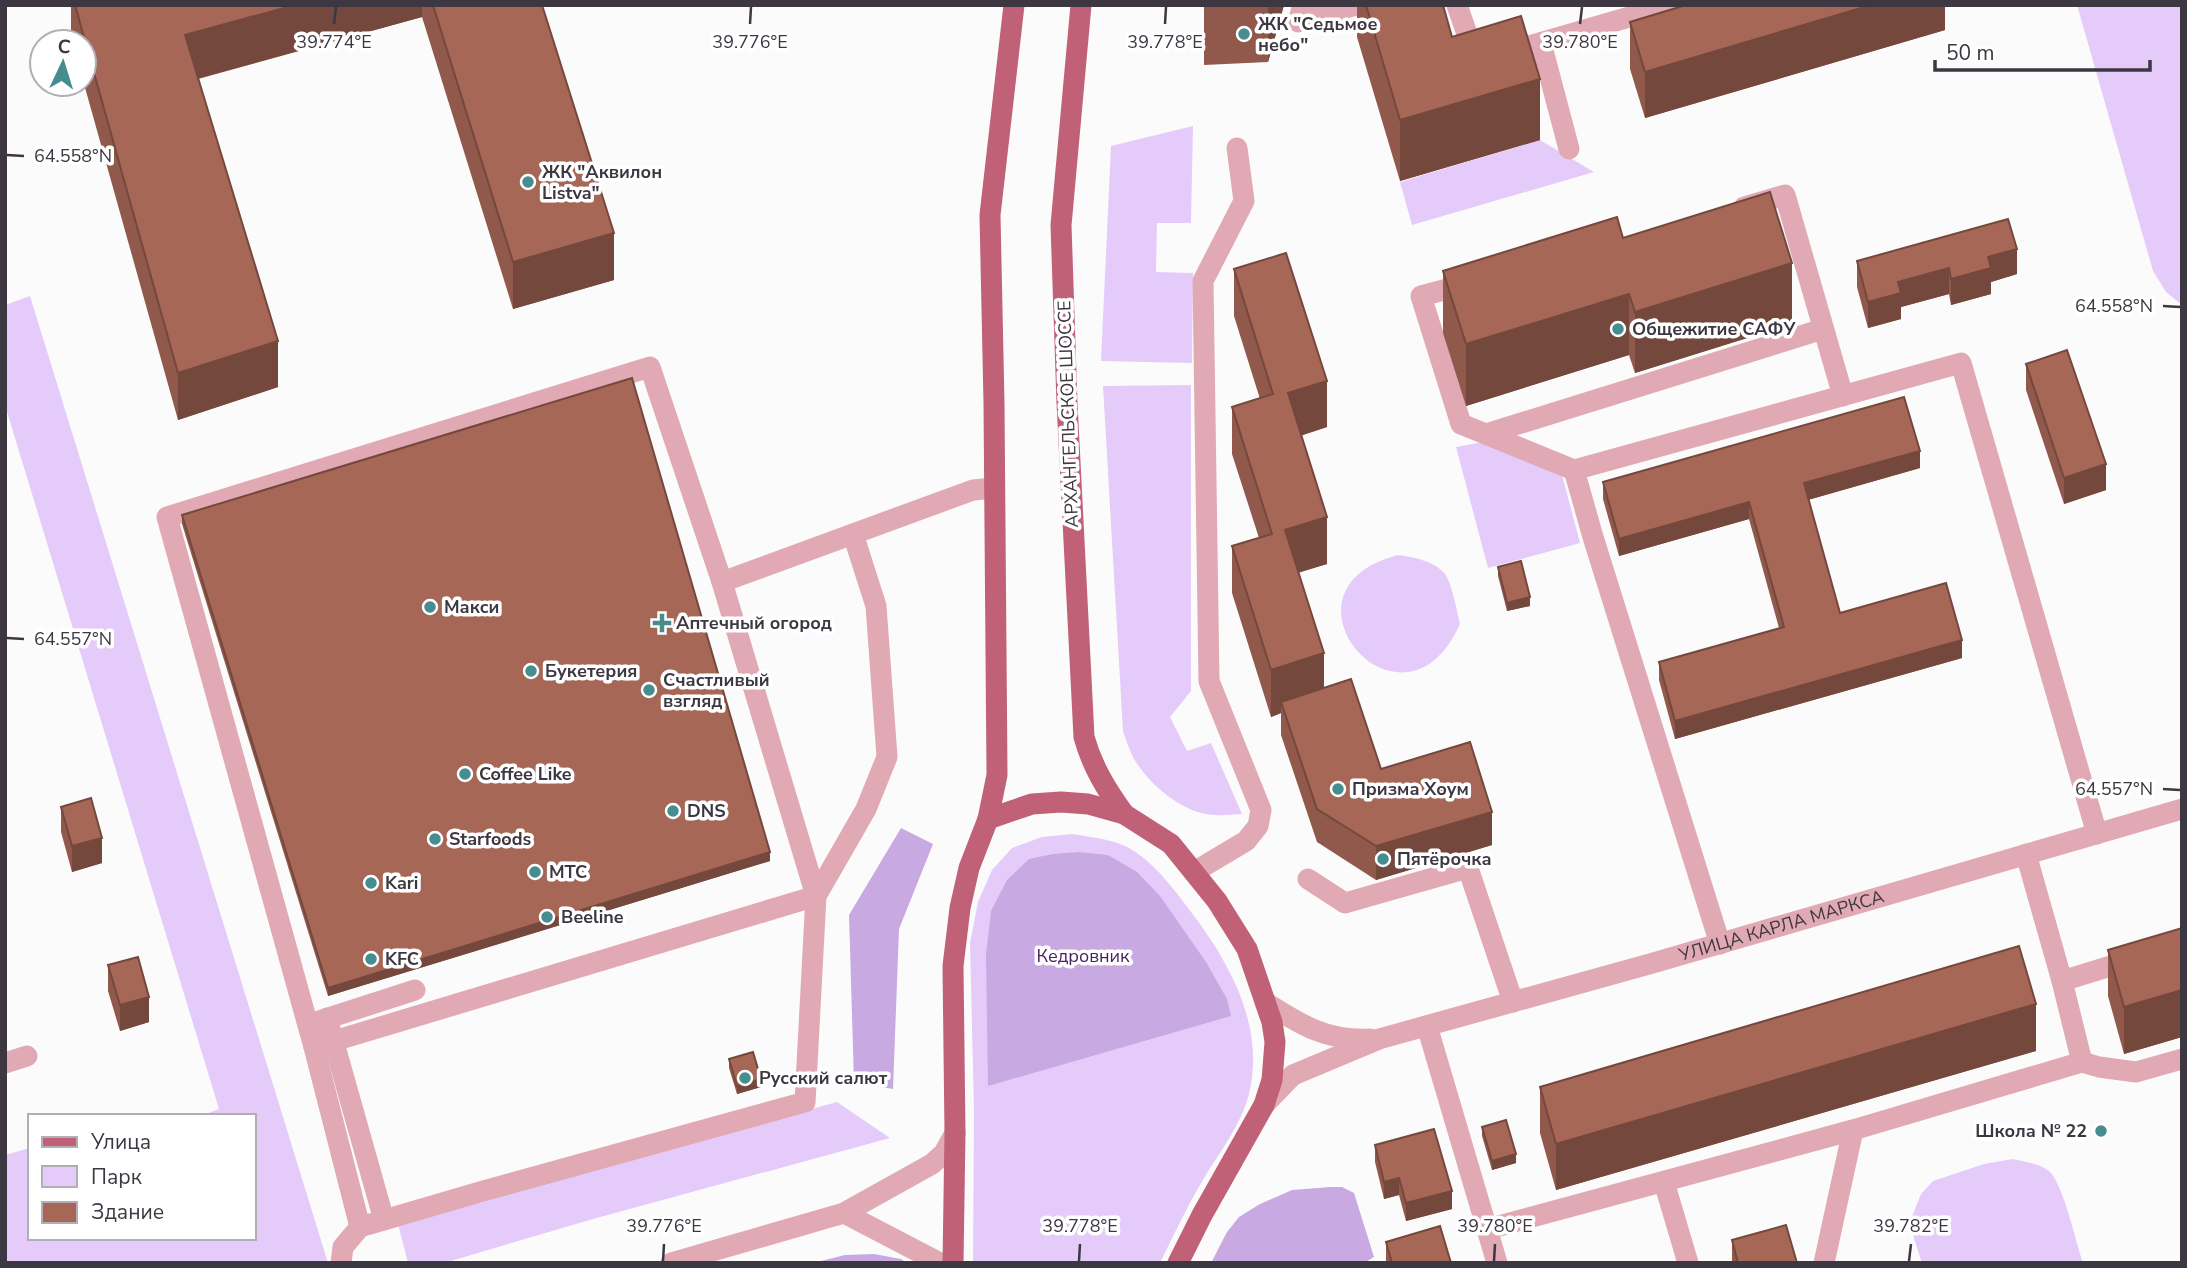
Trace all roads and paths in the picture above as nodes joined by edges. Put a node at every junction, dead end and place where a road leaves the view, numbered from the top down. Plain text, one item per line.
1 (1014, 5) edge
2 (1081, 5) edge
3 (1303, 5) edge
4 (1356, 5) edge
5 (1457, 5) edge
6 (1671, 5) edge
7 (1541, 43) junction
8 (1237, 148) dead end
9 (1569, 149) dead end
10 (1731, 210) edge
11 (1489, 278) edge
12 (1823, 329) junction
13 (1843, 396) junction
14 (1486, 434) junction
15 (1574, 470) junction
16 (993, 488) junction
17 (853, 534) junction
18 (722, 582) junction
19 (2182, 809) edge
20 (1124, 814) junction
21 (988, 818) junction
22 (2097, 834) junction
23 (2026, 854) junction
24 (1194, 873) junction
25 (1308, 879) dead end
26 (816, 896) junction
27 (1720, 944) junction
28 (2182, 944) edge
29 (2062, 981) junction
30 (415, 990) dead end
31 (1265, 1002) junction
32 (1513, 1002) junction
33 (317, 1021) junction
34 (1427, 1026) junction
35 (1379, 1039) junction
36 (323, 1044) junction
37 (27, 1056) dead end
38 (2182, 1059) edge
39 (2082, 1062) junction
40 (5, 1063) edge
41 (1264, 1105) junction
42 (1853, 1130) junction
43 (955, 1133) junction
44 (1664, 1182) junction
45 (844, 1213) junction
46 (384, 1220) junction
47 (359, 1227) junction
48 (1488, 1229) junction
49 (341, 1263) edge
50 (671, 1263) edge
51 (940, 1263) edge
52 (953, 1263) edge
53 (1178, 1263) edge
54 (1497, 1263) edge
55 (1688, 1263) edge
56 (1824, 1263) edge

1 - 16 main road
2 - 20 main road, АРХАНГЕЛЬСКОЕ ШОССЕ
3 - 4 street
5 - 7 street
6 - 7 street
7 - 9 street
8 - 24 street
10 - 12 street
11 - 14 street
12 - 13 street
12 - 14 street
13 - 15 street
13 - 22 street
14 - 15 street
15 - 27 street
16 - 17 street
16 - 21 main road
17 - 18 street
17 - 26 street
18 - 26 street
18 - 33 street
19 - 22 street, УЛИЦА КАРЛА МАРКСА
20 - 21 main road
20 - 24 main road
21 - 43 main road
22 - 23 street, УЛИЦА КАРЛА МАРКСА
23 - 27 street, УЛИЦА КАРЛА МАРКСА
23 - 29 street
24 - 31 main road
25 - 32 street
26 - 36 street
26 - 46 street
27 - 32 street, УЛИЦА КАРЛА МАРКСА
28 - 29 street
29 - 39 street
30 - 33 street
31 - 35 street
31 - 41 main road
32 - 34 street, УЛИЦА КАРЛА МАРКСА
33 - 36 street
34 - 35 street, УЛИЦА КАРЛА МАРКСА
34 - 48 street
35 - 41 street
36 - 46 street
36 - 47 street
37 - 40 street
38 - 39 street
39 - 42 street
41 - 53 main road
42 - 44 street
42 - 56 street
43 - 45 street
43 - 52 main road
44 - 48 street
44 - 55 street
45 - 50 street
45 - 51 street
46 - 47 street
47 - 49 street
48 - 54 street

